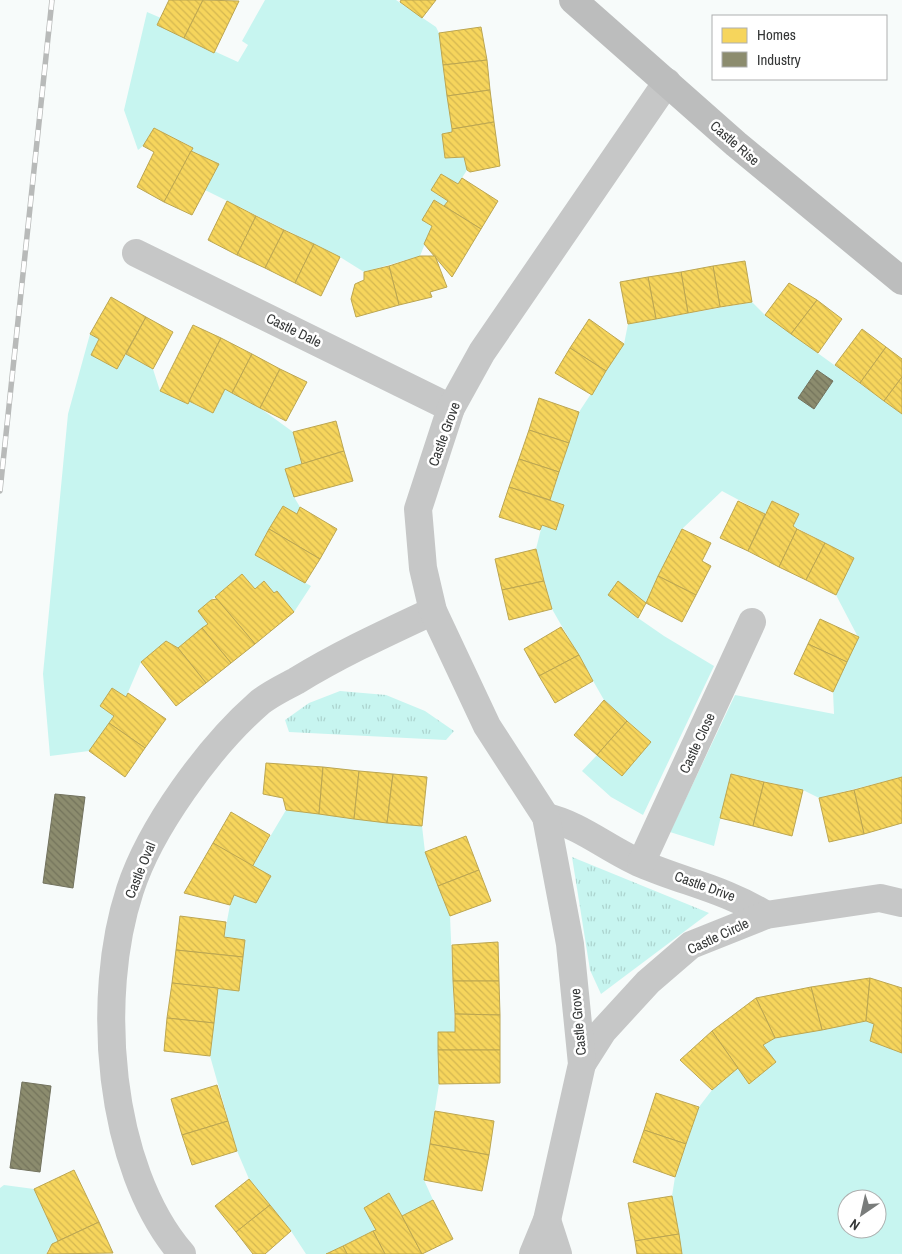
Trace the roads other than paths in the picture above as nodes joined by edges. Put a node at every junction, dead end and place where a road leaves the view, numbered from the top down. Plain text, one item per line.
1 (573, 0) edge
2 (667, 82) junction
3 (136, 254) dead end
4 (902, 281) edge
5 (451, 408) junction
6 (433, 611) junction
7 (752, 622) dead end
8 (546, 817) junction
9 (641, 864) junction
10 (895, 898) edge
11 (766, 914) junction
12 (582, 1064) junction
13 (547, 1220) junction
14 (182, 1254) edge
15 (533, 1254) edge
16 (558, 1254) edge

1 - 2 street, Castle Rise
2 - 4 street, Castle Rise
2 - 5 street, Castle Grove
3 - 5 street, Castle Dale
5 - 6 street, Castle Grove
6 - 8 street, Castle Grove
6 - 14 street, Castle Oval
7 - 9 street, Castle Close
8 - 9 street
8 - 12 street, Castle Grove
9 - 11 street, Castle Drive
10 - 11 street, Castle Circle
11 - 12 street, Castle Circle
12 - 13 street, Castle Grove
13 - 15 street, Castle Grove
13 - 16 street

